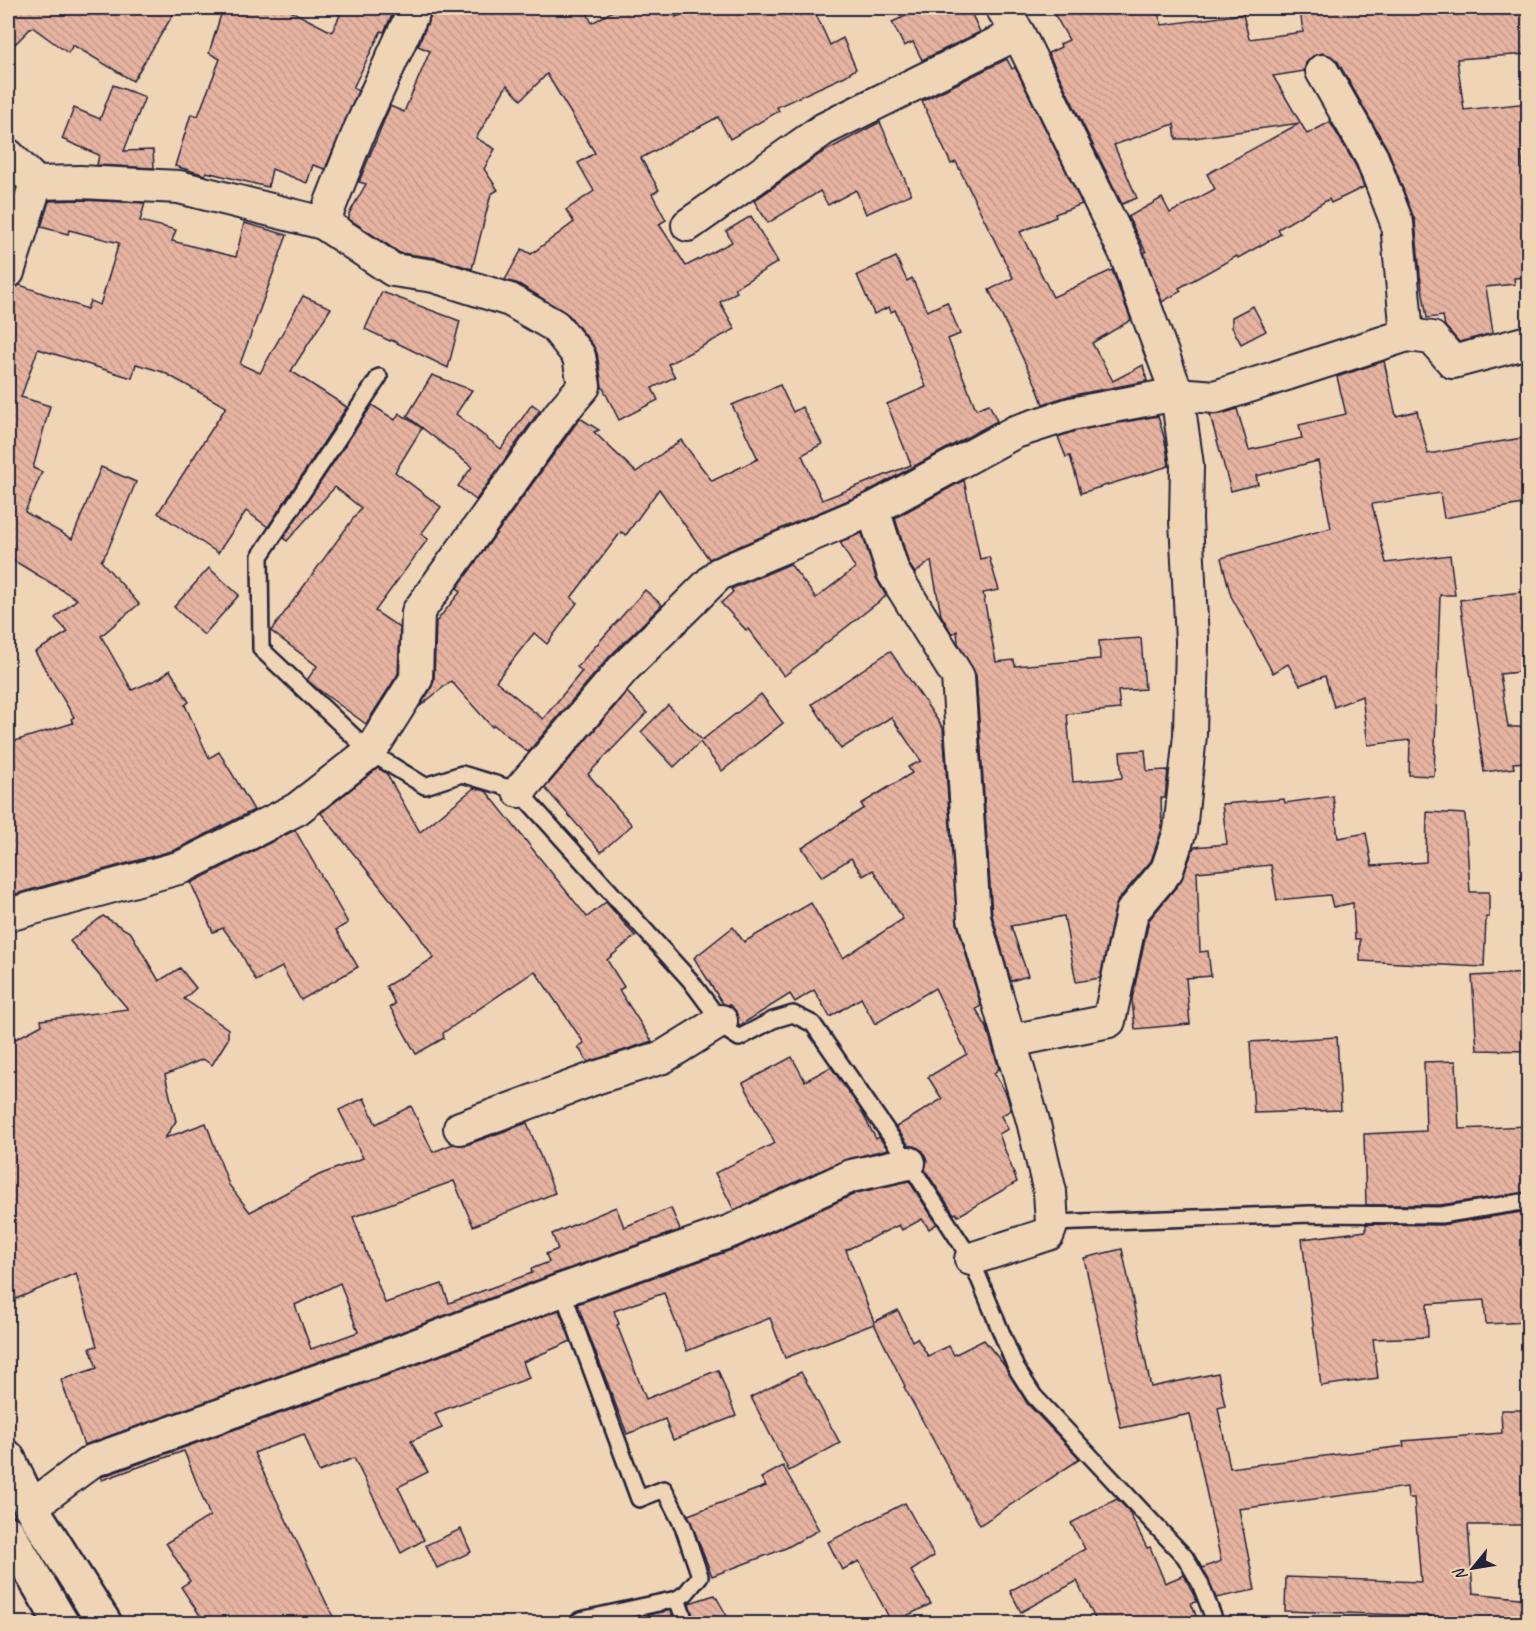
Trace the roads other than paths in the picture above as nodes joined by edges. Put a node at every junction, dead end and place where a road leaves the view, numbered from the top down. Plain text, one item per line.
1 (415, 8) edge
2 (1010, 20) edge
3 (1322, 71) dead end
4 (8, 155) edge
5 (36, 183) junction
6 (323, 223) junction
7 (688, 225) dead end
8 (8, 272) edge
9 (1407, 335) junction
10 (1528, 342) edge
11 (380, 377) dead end
12 (1178, 394) junction
13 (873, 509) junction
14 (369, 752) junction
15 (519, 791) junction
16 (8, 915) edge
17 (721, 1021) junction
18 (1011, 1041) junction
19 (460, 1128) dead end
20 (909, 1163) junction
21 (1528, 1201) edge
22 (1052, 1223) junction
23 (971, 1259) junction
24 (562, 1290) junction
25 (8, 1458) edge
26 (31, 1507) junction
27 (8, 1533) edge
28 (677, 1599) junction
29 (580, 1620) dead end
30 (62, 1623) edge
31 (105, 1623) edge
32 (686, 1623) edge
33 (1216, 1623) edge

1 - 6 street
2 - 7 street
2 - 12 street
3 - 9 street
4 - 5 street
5 - 6 street
5 - 8 street
6 - 14 street
9 - 10 street
9 - 12 street
11 - 14 lane
12 - 13 street
12 - 18 street
13 - 15 street
13 - 18 street
14 - 15 lane
14 - 16 street
15 - 17 lane
17 - 19 street
17 - 20 lane
18 - 22 street
20 - 23 lane
20 - 24 street
21 - 22 lane
22 - 23 street
23 - 33 lane
24 - 26 street
24 - 28 lane
25 - 26 main road
26 - 31 main road
27 - 30 main road
28 - 29 lane
28 - 32 lane

